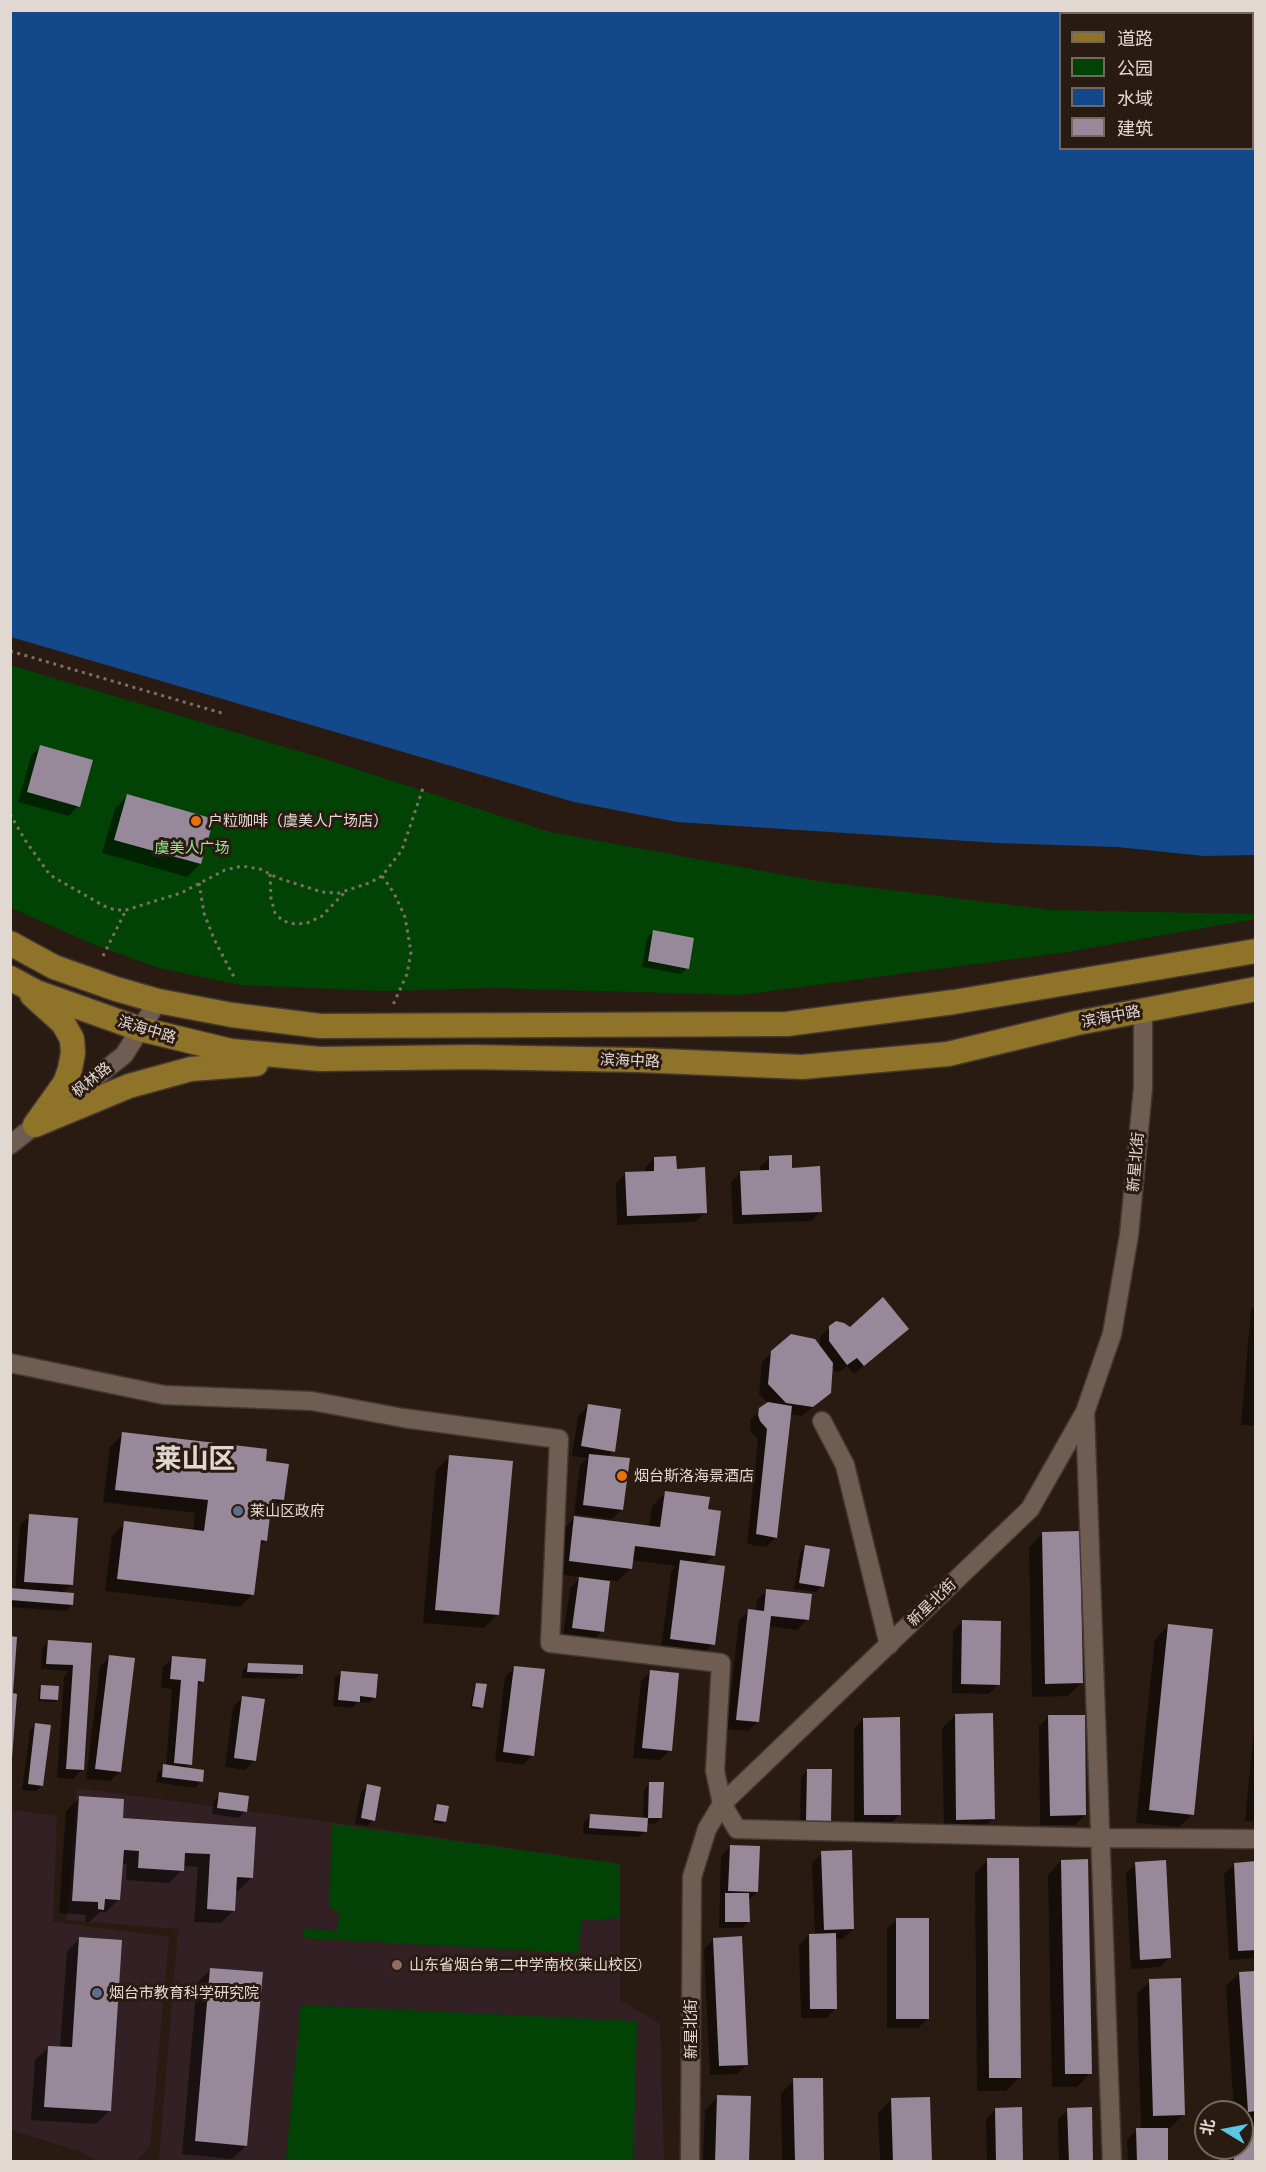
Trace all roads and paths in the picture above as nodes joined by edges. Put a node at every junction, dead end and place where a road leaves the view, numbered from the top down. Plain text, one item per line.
1 (10, 651) edge
2 (225, 714) dead end
3 (424, 785) dead end
4 (10, 813) edge
5 (12, 820) edge
6 (270, 874) junction
7 (382, 876) junction
8 (199, 883) junction
9 (346, 890) junction
10 (126, 910) junction
11 (10, 943) edge
12 (1256, 951) edge
13 (104, 956) dead end
14 (234, 977) dead end
15 (10, 980) edge
16 (1256, 989) edge
17 (158, 1001) junction
18 (391, 1010) dead end
19 (1143, 1011) junction
20 (140, 1029) junction
21 (320, 1059) junction
22 (35, 1125) junction
23 (10, 1145) edge
24 (10, 1363) edge
25 (1085, 1412) junction
26 (822, 1422) dead end
27 (889, 1645) junction
28 (722, 1804) junction
29 (1100, 1838) junction
30 (1256, 1839) edge
31 (690, 2162) edge
32 (1112, 2162) edge

1 - 2 path
3 - 7 path
4 - 5 path
5 - 10 path
6 - 8 path
6 - 9 path
6 - 9 path
7 - 9 path
7 - 18 path
8 - 10 path
8 - 14 path
10 - 13 path
11 - 17 main road, 滨海中路
12 - 17 main road, 滨海中路
15 - 20 main road, 滨海中路
15 - 22 main road
16 - 19 main road, 滨海中路
17 - 20 street, 枫林路
19 - 21 main road, 滨海中路
19 - 25 street, 新星北街
20 - 21 main road, 滨海中路
20 - 22 street, 枫林路
21 - 22 main road
22 - 23 street, 枫林路
24 - 28 street
25 - 27 street, 新星北街
25 - 29 street
26 - 27 street
27 - 28 street, 新星北街
28 - 29 street
28 - 31 street, 新星北街
29 - 30 street
29 - 32 street

